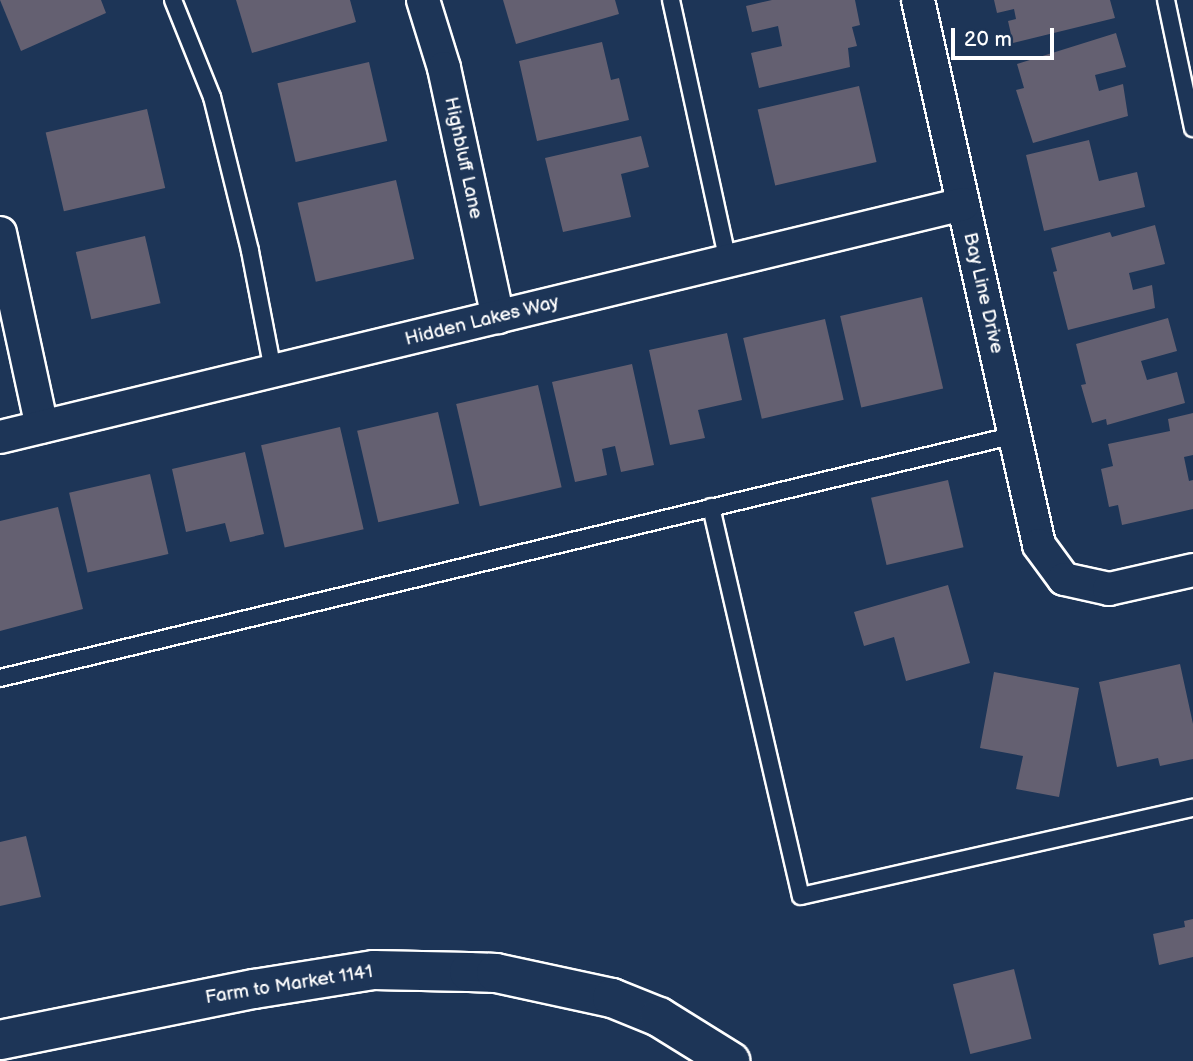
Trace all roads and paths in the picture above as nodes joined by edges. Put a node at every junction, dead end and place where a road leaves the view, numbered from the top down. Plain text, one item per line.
1 (173, 0) edge
2 (423, 0) edge
3 (671, 0) edge
4 (918, 0) edge
5 (1166, 0) edge
6 (1193, 128) edge
7 (963, 204) junction
8 (0, 233) edge
9 (728, 261) junction
10 (498, 317) junction
11 (272, 371) junction
12 (42, 427) junction
13 (1015, 435) junction
14 (0, 437) edge
15 (711, 507) junction
16 (1193, 570) edge
17 (0, 678) edge
18 (1193, 808) edge
19 (0, 1040) edge
20 (730, 1061) edge

1 - 11 lane
2 - 10 street, Highbluff Lane
3 - 9 lane
4 - 7 street, Bay Line Drive
5 - 6 lane
7 - 9 street, Hidden Lakes Way
7 - 13 street, Bay Line Drive
8 - 12 street
9 - 10 street, Hidden Lakes Way
10 - 11 street, Hidden Lakes Way
11 - 12 street, Hidden Lakes Way
12 - 14 street, Hidden Lakes Way
13 - 15 lane
13 - 16 street, Bay Line Drive
15 - 17 lane
15 - 18 lane
19 - 20 street, Farm to Market 1141

